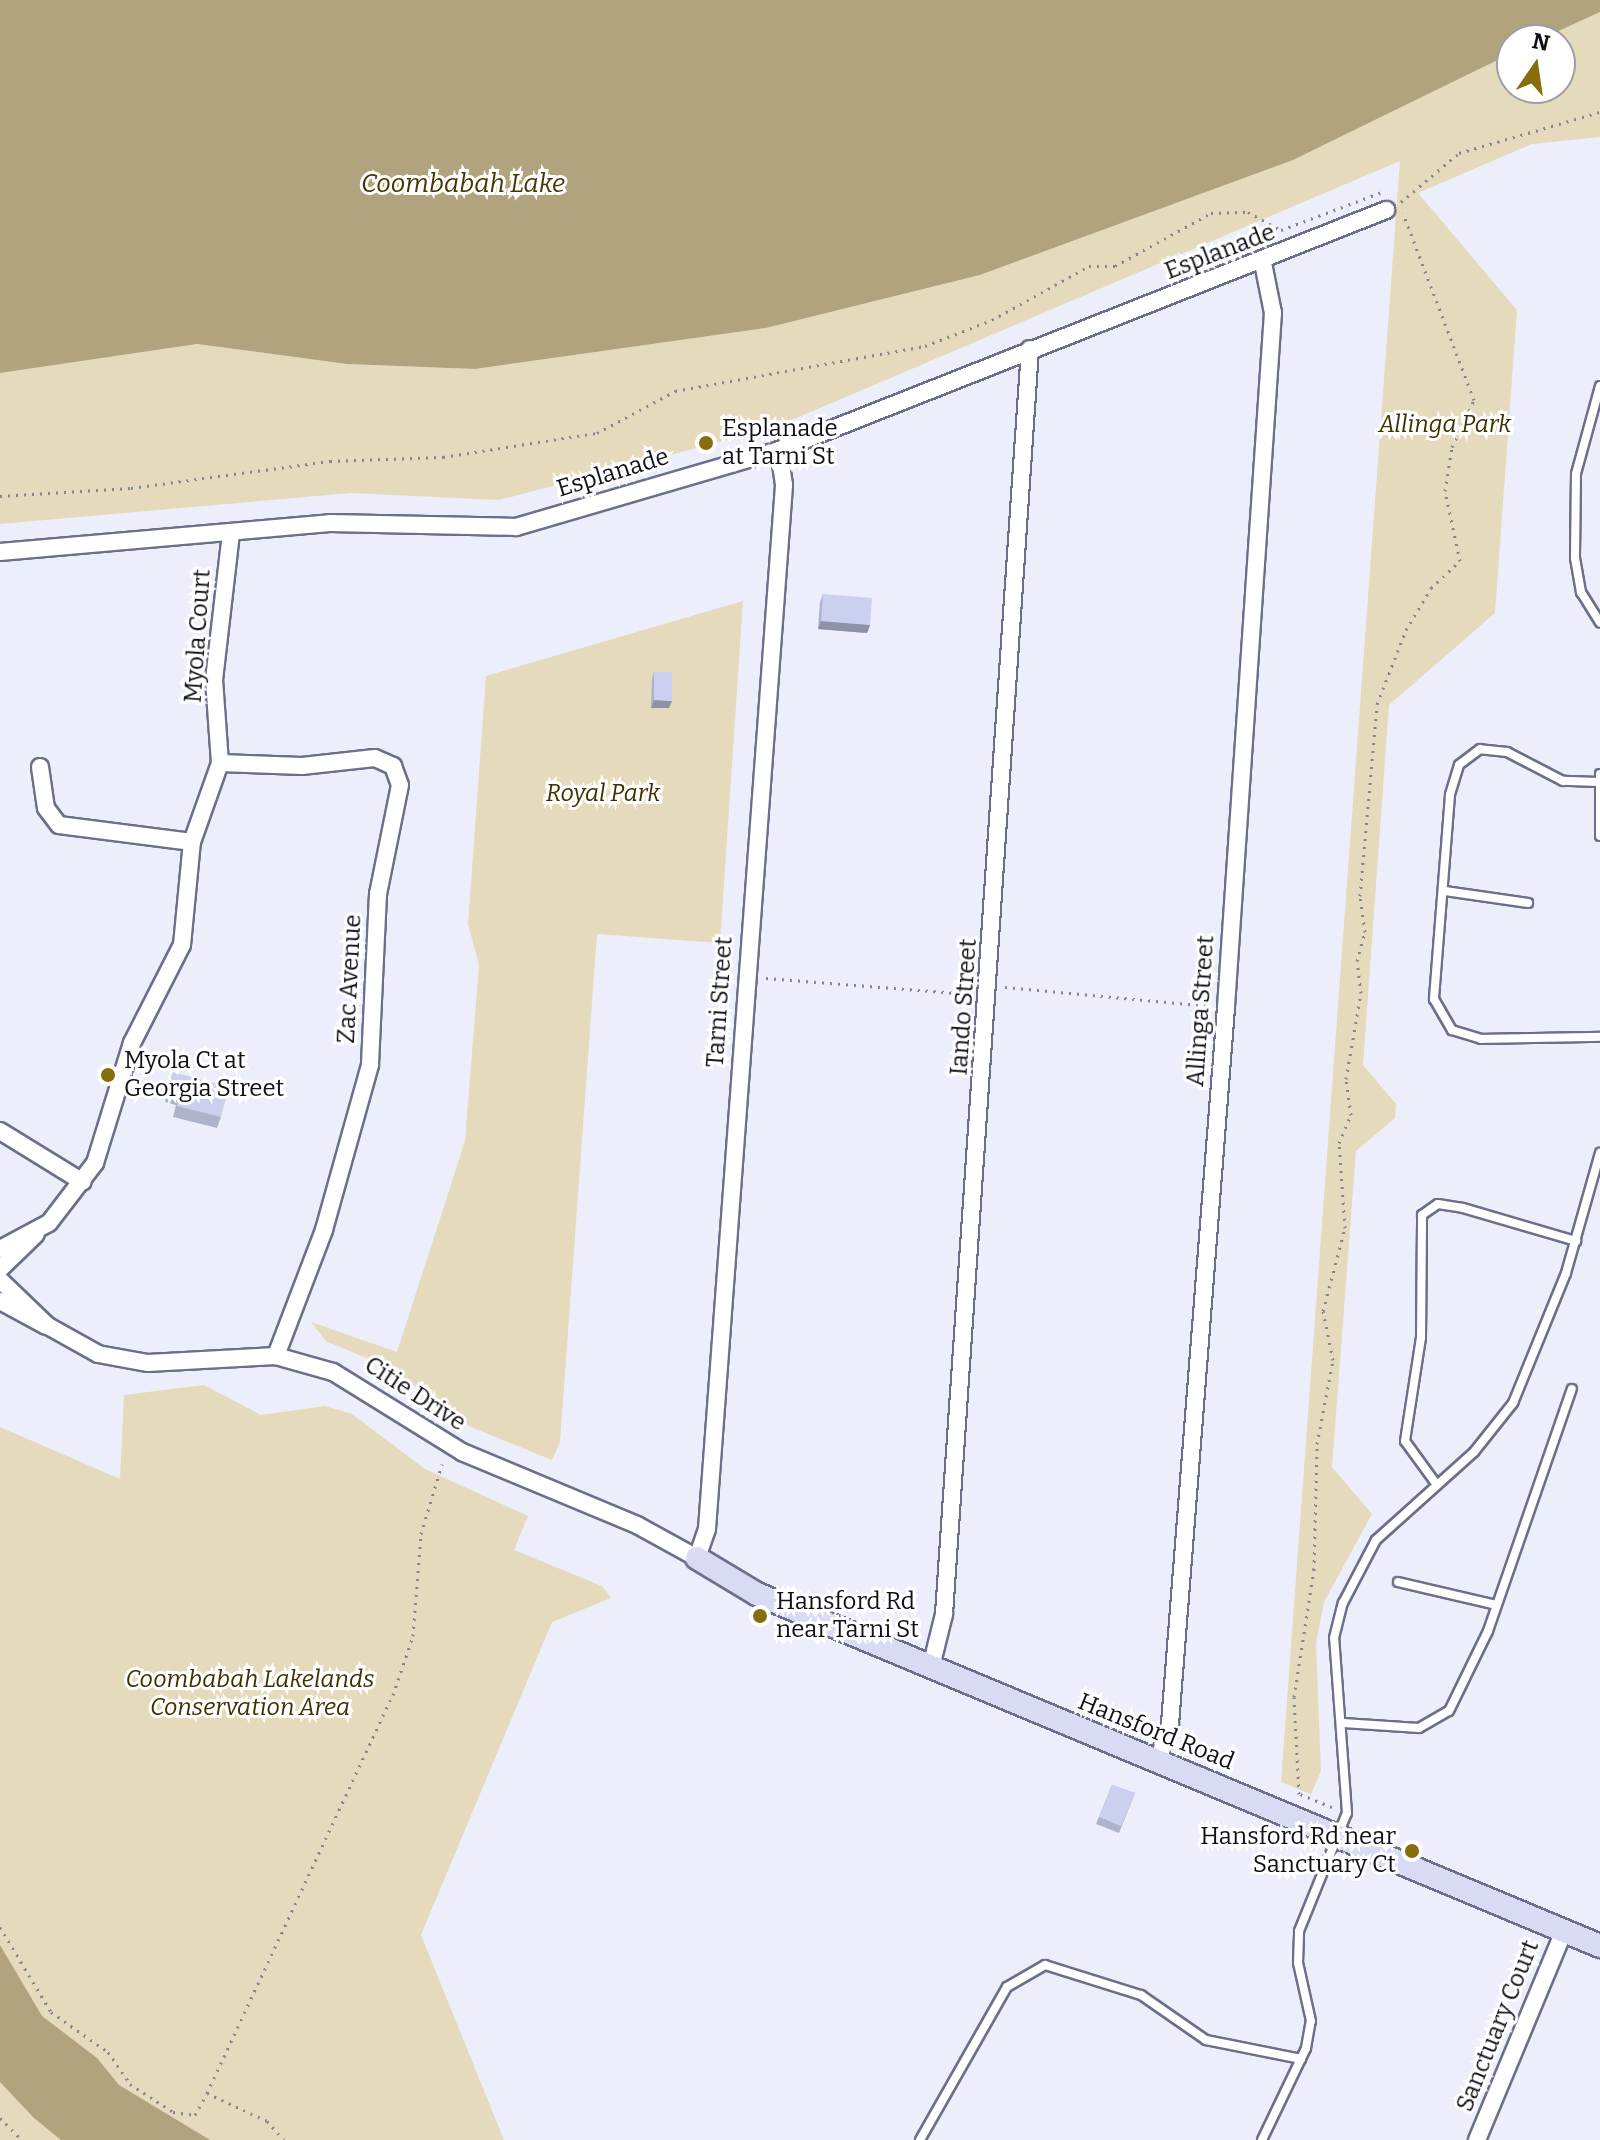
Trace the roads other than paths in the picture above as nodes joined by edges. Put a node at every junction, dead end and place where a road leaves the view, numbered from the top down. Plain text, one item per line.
1 (1392, 207) road end
2 (1263, 263) junction
3 (1030, 349) junction
4 (1600, 386) edge
5 (779, 450) junction
6 (231, 533) junction
7 (0, 552) edge
8 (1600, 622) edge
9 (220, 763) junction
10 (40, 767) dead end
11 (1599, 778) edge
12 (1600, 836) edge
13 (192, 842) junction
14 (1445, 891) junction
15 (1528, 903) dead end
16 (1600, 1037) edge
17 (0, 1131) edge
18 (1600, 1153) edge
19 (83, 1182) junction
20 (40, 1230) junction
21 (1576, 1241) junction
22 (0, 1249) edge
23 (0, 1269) edge
24 (0, 1280) edge
25 (0, 1301) edge
26 (48, 1326) junction
27 (276, 1356) junction
28 (1572, 1389) dead end
29 (1437, 1485) junction
30 (697, 1558) junction
31 (1398, 1582) dead end
32 (1496, 1605) junction
33 (931, 1667) junction
34 (1343, 1723) junction
35 (1158, 1761) junction
36 (1339, 1835) junction
37 (1564, 1931) junction
38 (1600, 1946) edge
39 (1301, 2059) junction
40 (920, 2140) edge
41 (1262, 2140) edge
42 (1477, 2140) edge

1 - 2 street, Esplanade
2 - 3 street, Esplanade
2 - 35 street, Allinga Street
3 - 5 street, Esplanade
3 - 33 street, Iando Street
4 - 8 lane
5 - 6 street, Esplanade
5 - 30 street, Tarni Street
6 - 7 street, Esplanade
6 - 9 street, Myola Court
9 - 13 street, Myola Court
9 - 27 street, Zac Avenue
10 - 13 street
11 - 12 lane
11 - 14 lane
13 - 19 street, Myola Court
14 - 15 lane
14 - 16 lane
17 - 19 street
18 - 21 lane
19 - 20 street, Myola Court
20 - 22 street, Myola Court
20 - 23 street
21 - 29 lane
21 - 29 lane
24 - 26 street, Citie Drive
25 - 26 street, Citie Drive
26 - 27 street, Citie Drive
27 - 30 street, Citie Drive
28 - 32 lane
29 - 34 lane
30 - 33 street, Hansford Road
31 - 32 lane
32 - 34 lane
33 - 35 street, Hansford Road
34 - 36 lane
35 - 36 street, Hansford Road
36 - 37 street, Hansford Road
36 - 39 lane
37 - 38 street, Hansford Road
37 - 42 street, Sanctuary Court
39 - 40 lane
39 - 41 lane

